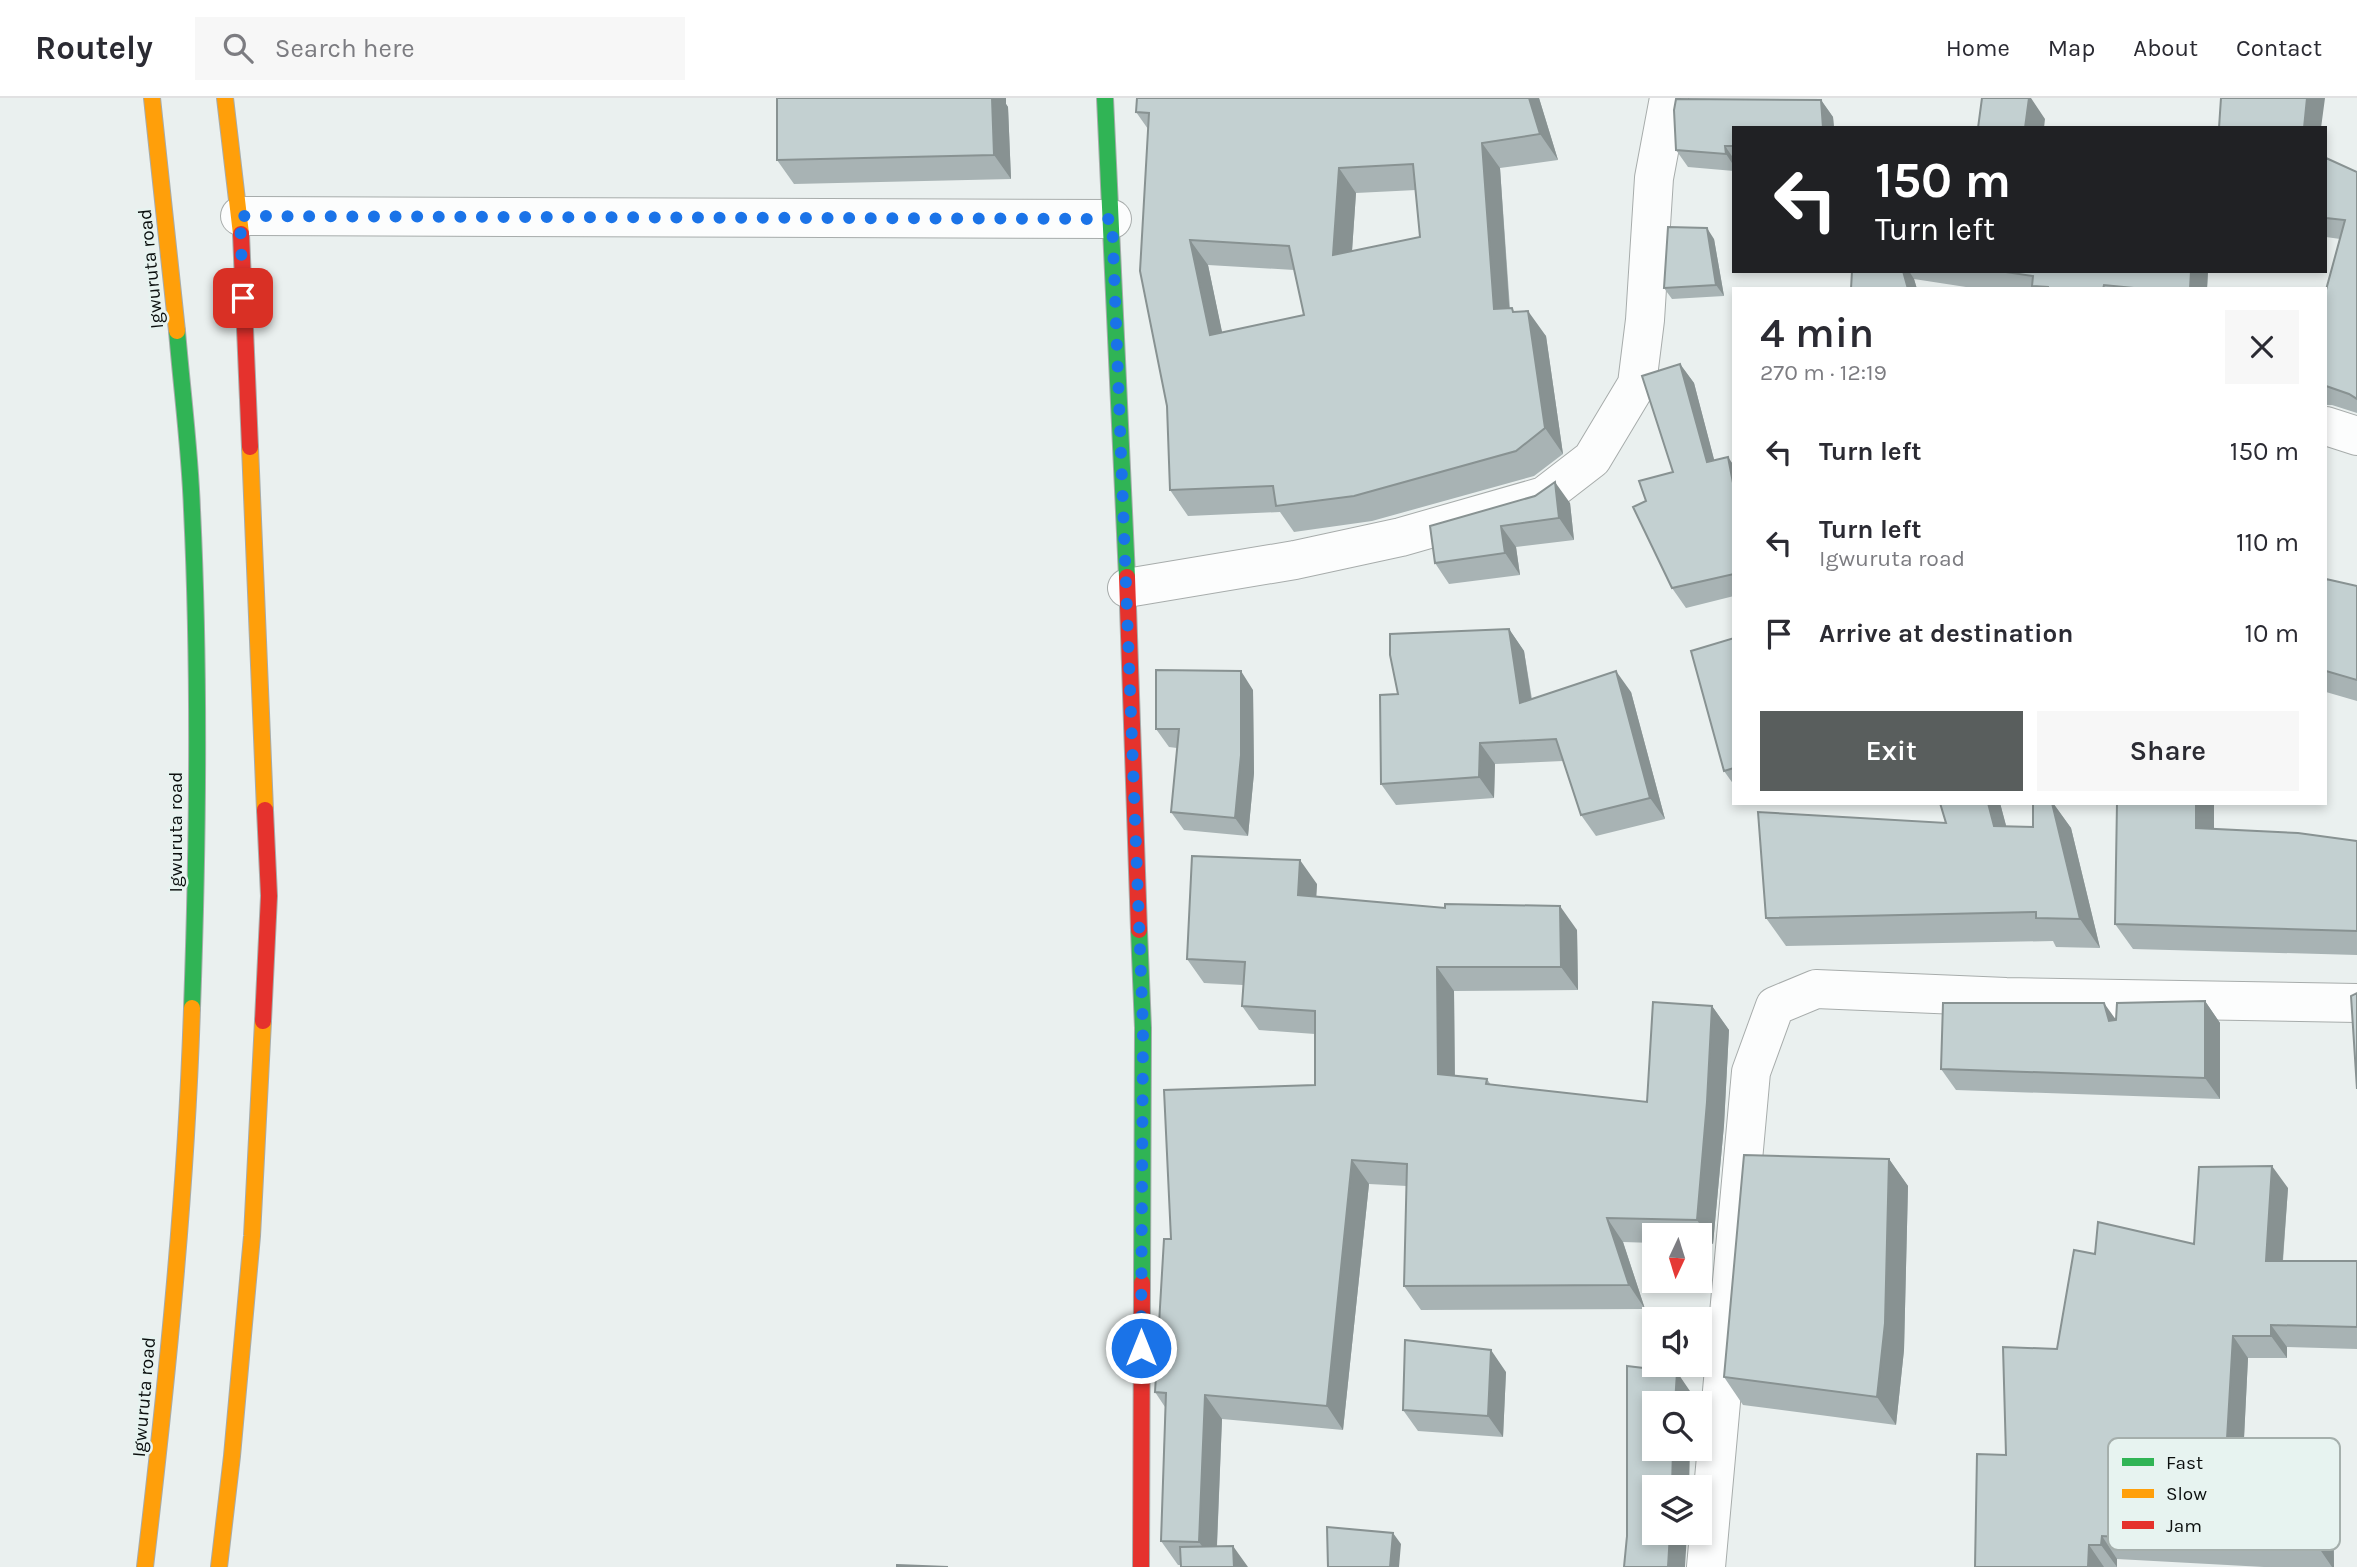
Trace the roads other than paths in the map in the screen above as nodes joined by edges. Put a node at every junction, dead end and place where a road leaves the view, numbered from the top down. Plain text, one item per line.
1 (152, 98) edge
2 (225, 98) edge
3 (1105, 98) edge
4 (1668, 98) edge
5 (240, 216) junction
6 (1112, 219) junction
7 (2327, 426) edge
8 (2357, 436) edge
9 (1128, 588) junction
10 (2357, 1003) edge
11 (145, 1567) edge
12 (219, 1567) edge
13 (1141, 1567) edge
14 (1706, 1567) edge

1 - 11 main road, Igwuruta road
2 - 5 main road
3 - 6 main road
4 - 9 street
5 - 6 street
5 - 12 main road
6 - 9 main road
7 - 8 street
9 - 13 main road
10 - 14 street

